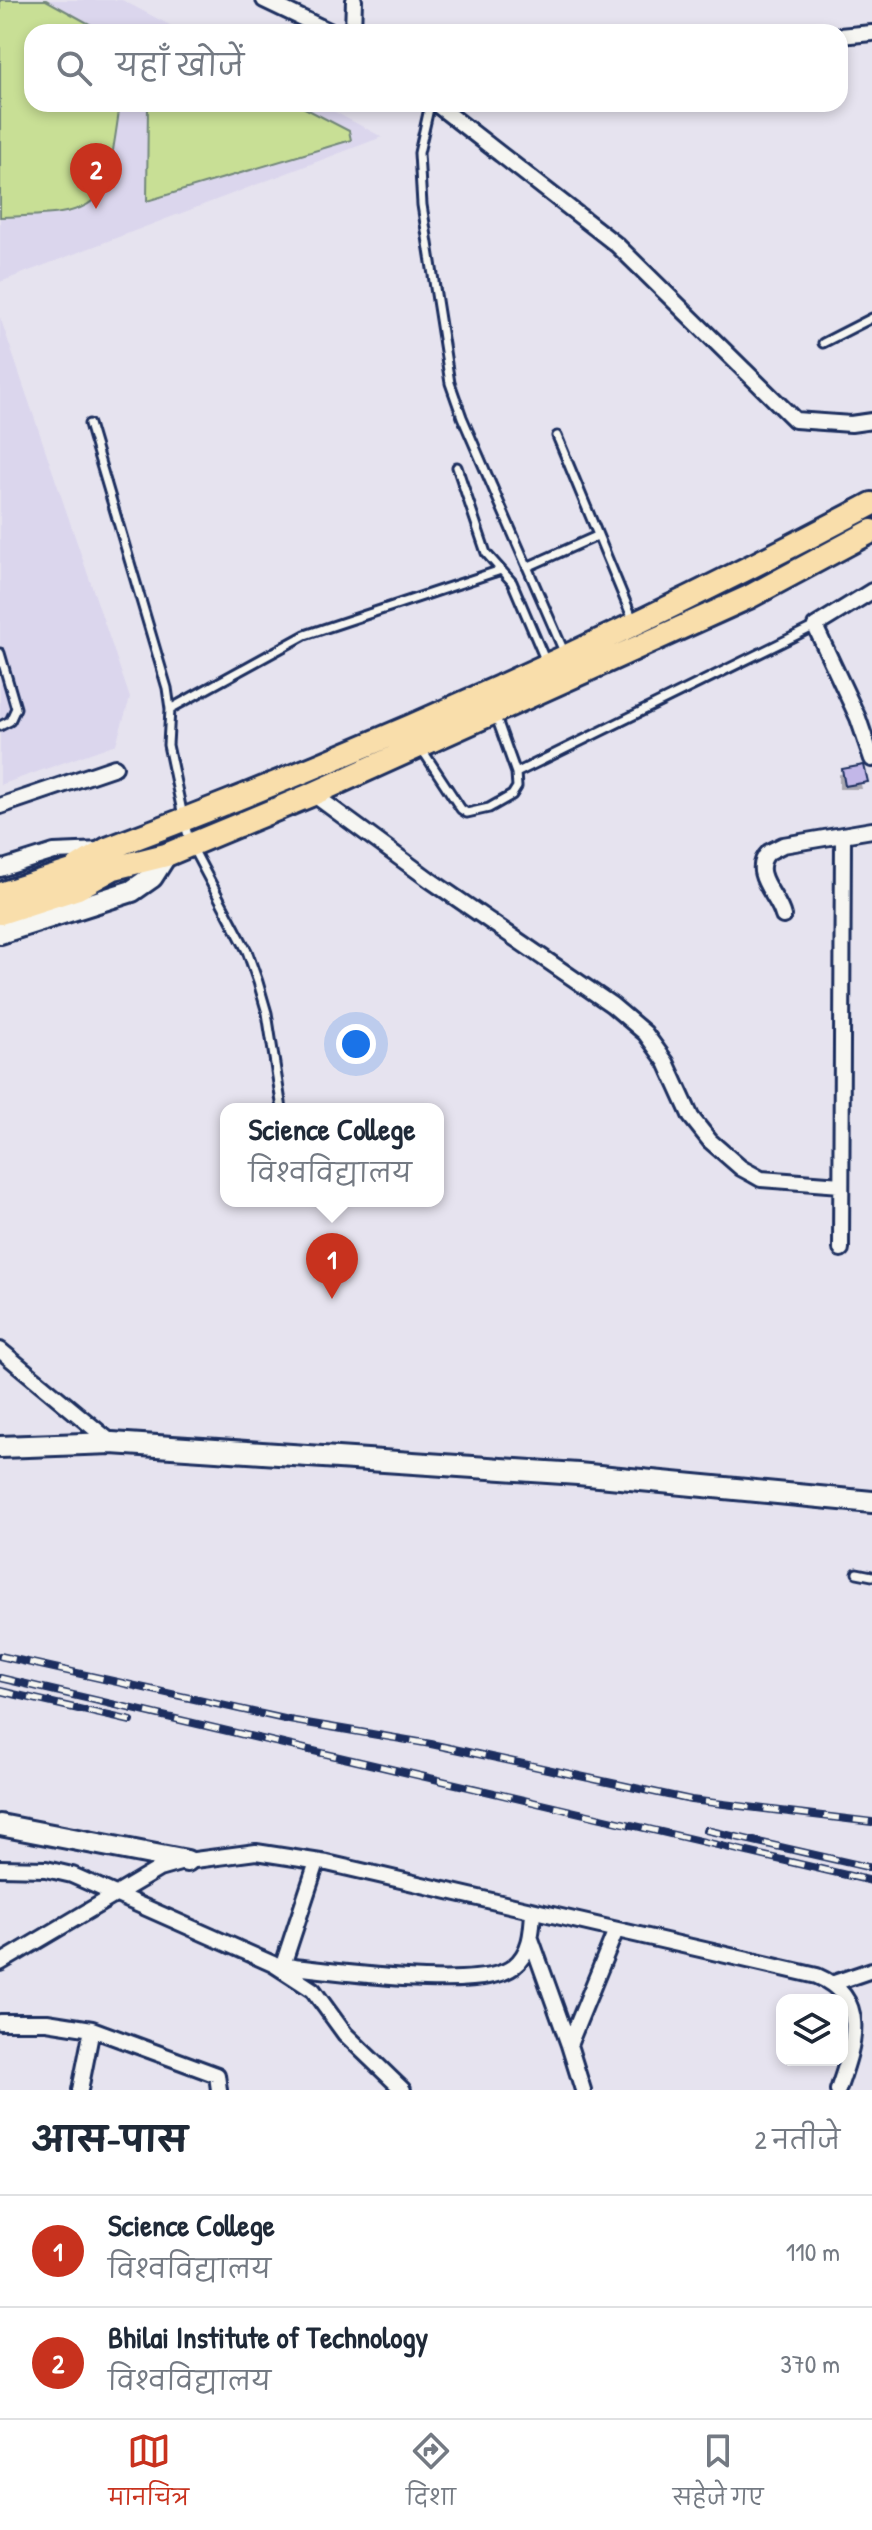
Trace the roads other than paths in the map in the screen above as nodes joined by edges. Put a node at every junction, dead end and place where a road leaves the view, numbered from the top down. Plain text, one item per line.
1 (264, 0) edge
2 (354, 0) edge
3 (314, 24) edge
4 (353, 24) edge
5 (872, 33) edge
6 (848, 35) edge
7 (429, 113) edge
8 (872, 318) edge
9 (823, 343) dead end
10 (872, 421) edge
11 (89, 424) dead end
12 (557, 436) dead end
13 (457, 467) dead end
14 (872, 504) edge
15 (872, 531) edge
16 (597, 536) junction
17 (527, 567) junction
18 (501, 570) junction
19 (872, 591) edge
20 (634, 622) junction
21 (815, 626) junction
22 (0, 653) edge
23 (557, 660) junction
24 (170, 709) junction
25 (495, 712) junction
26 (0, 726) edge
27 (419, 746) junction
28 (872, 759) edge
29 (115, 767) dead end
30 (516, 773) junction
31 (313, 794) junction
32 (0, 806) edge
33 (184, 821) junction
34 (872, 830) edge
35 (843, 836) junction
36 (190, 843) junction
37 (107, 849) junction
38 (166, 855) junction
39 (0, 869) edge
40 (75, 880) junction
41 (0, 894) edge
42 (0, 913) edge
43 (783, 916) dead end
44 (0, 933) edge
45 (281, 1103) edge
46 (841, 1185) junction
47 (841, 1249) dead end
48 (0, 1350) edge
49 (112, 1443) junction
50 (0, 1447) edge
51 (872, 1502) edge
52 (857, 1573) dead end
53 (872, 1576) edge
54 (0, 1825) edge
55 (187, 1861) junction
56 (317, 1862) junction
57 (0, 1868) edge
58 (115, 1894) junction
59 (533, 1911) junction
60 (616, 1930) junction
61 (531, 1939) junction
62 (0, 1963) edge
63 (278, 1965) junction
64 (872, 1970) edge
65 (834, 1983) junction
66 (0, 2022) edge
67 (92, 2029) junction
68 (569, 2045) junction
69 (80, 2090) edge
70 (219, 2090) edge
71 (403, 2090) edge
72 (583, 2090) edge
73 (838, 2090) edge

1 - 3 street
2 - 4 street
5 - 6 street
7 - 10 street
7 - 17 lane
8 - 9 lane
11 - 24 lane
12 - 16 lane
13 - 18 lane
14 - 20 main road
15 - 25 main road
16 - 17 lane
16 - 20 lane
17 - 23 lane
18 - 23 lane
18 - 24 lane
19 - 21 street
20 - 23 main road
21 - 28 street
21 - 30 lane
22 - 26 lane
23 - 33 main road
24 - 33 lane
25 - 27 main road
25 - 30 lane
27 - 30 lane
27 - 31 main road
29 - 32 street
31 - 36 main road
31 - 46 street
33 - 36 lane
33 - 37 main road
34 - 35 street
35 - 43 street
35 - 46 street
36 - 38 main road
36 - 45 lane
37 - 39 street
37 - 40 main road
38 - 40 main road
38 - 44 street
40 - 41 main road
40 - 42 main road
46 - 47 street
48 - 49 street
49 - 50 street
49 - 51 street
52 - 53 lane
54 - 55 street
55 - 56 street
55 - 58 street
56 - 59 street
56 - 63 street
57 - 58 street
58 - 62 street
58 - 63 street
59 - 60 street
59 - 61 street
60 - 65 street
60 - 68 street
61 - 63 street
61 - 68 street
63 - 71 street
64 - 65 street
65 - 73 street
66 - 67 street
67 - 69 street
67 - 70 street
68 - 72 street

